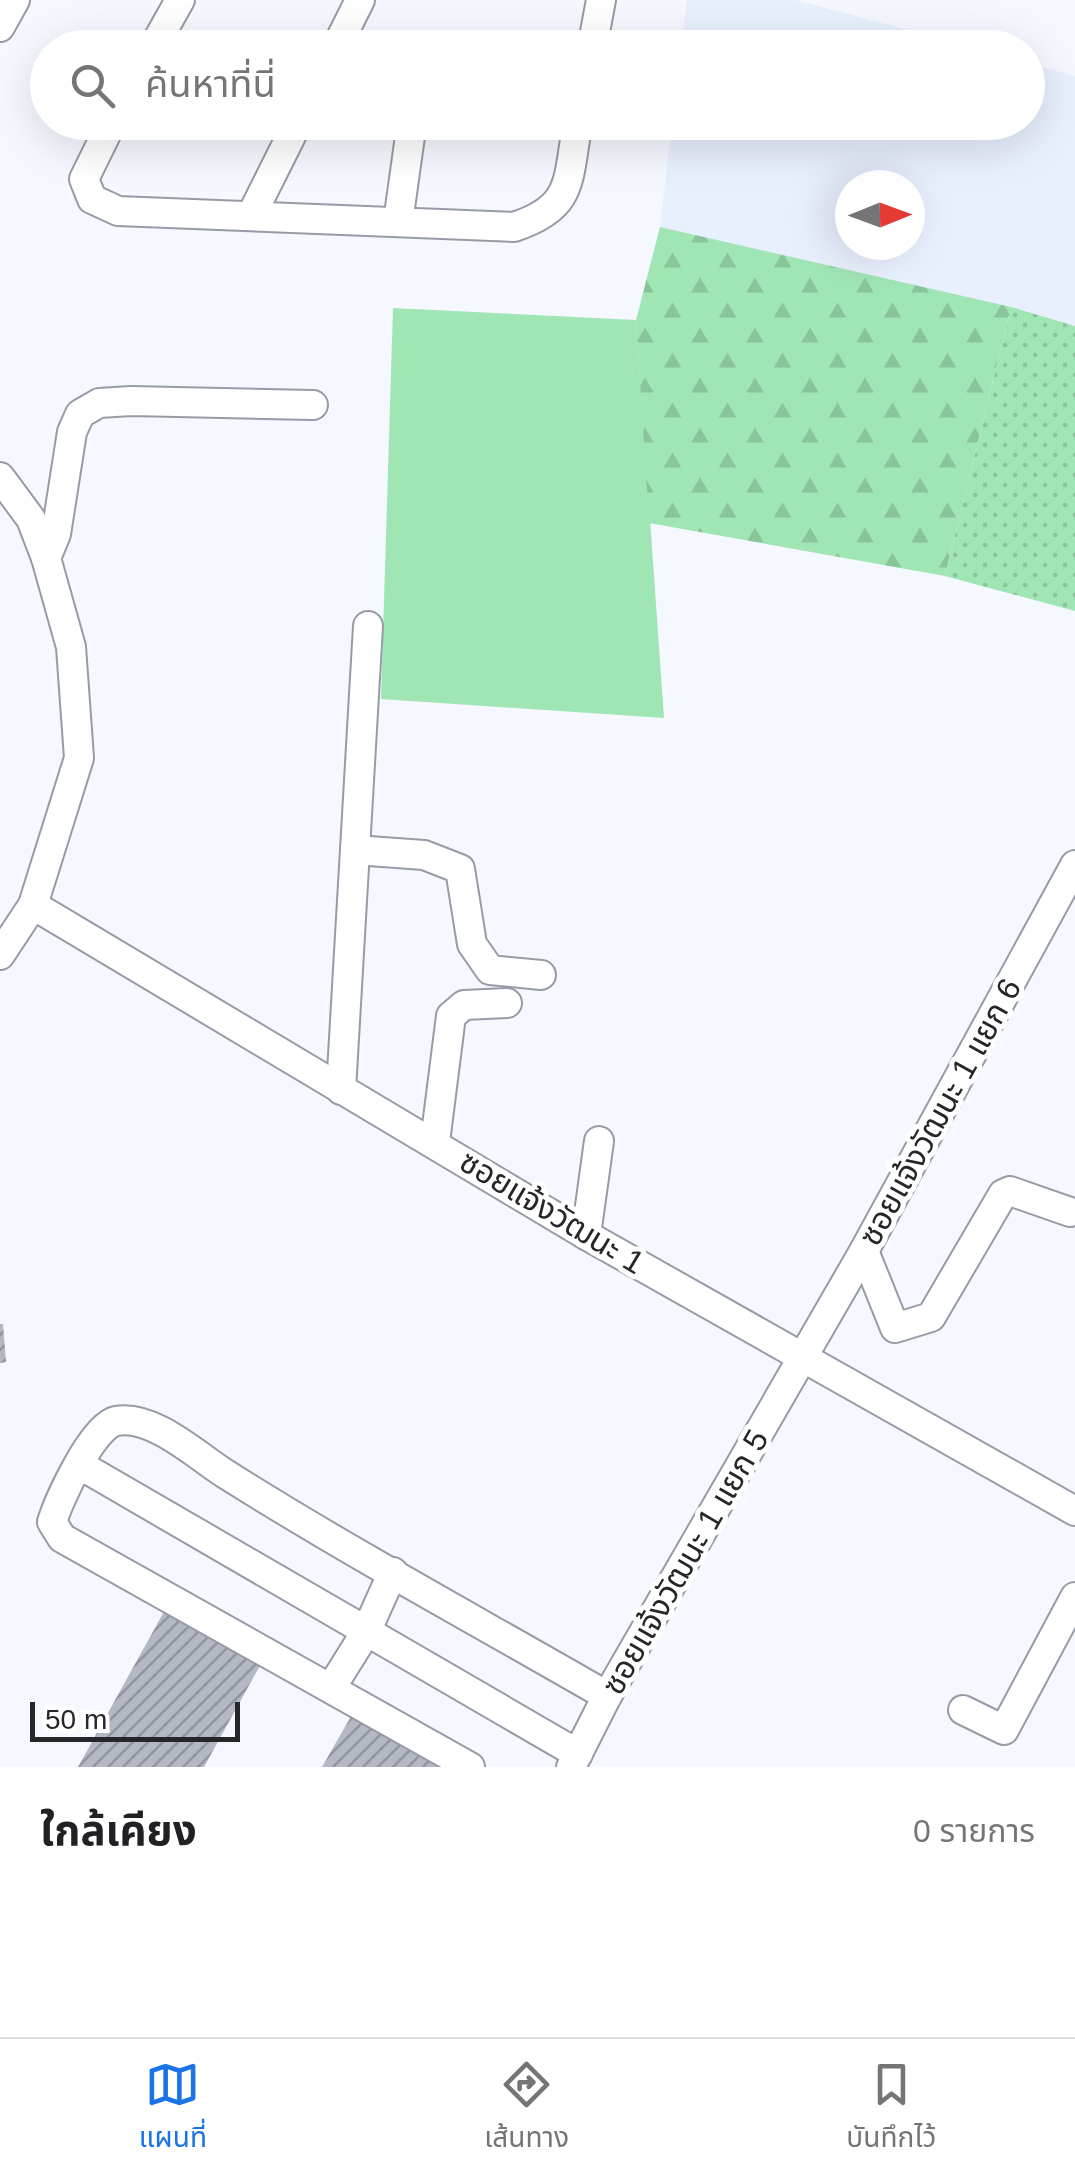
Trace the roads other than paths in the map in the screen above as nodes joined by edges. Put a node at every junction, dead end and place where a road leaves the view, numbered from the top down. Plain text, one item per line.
1 (15, 0) edge
2 (180, 0) edge
3 (360, 0) edge
4 (601, 0) edge
5 (0, 27) edge
6 (164, 30) edge
7 (345, 30) edge
8 (595, 30) edge
9 (103, 140) edge
10 (289, 140) edge
11 (409, 140) edge
12 (574, 140) edge
13 (252, 214) junction
14 (398, 222) junction
15 (313, 405) dead end
16 (0, 477) edge
17 (46, 558) junction
18 (368, 626) dead end
19 (355, 850) junction
20 (1075, 865) edge
21 (32, 906) junction
22 (0, 955) edge
23 (541, 975) dead end
24 (508, 1002) dead end
25 (341, 1090) junction
26 (599, 1141) dead end
27 (435, 1142) junction
28 (1070, 1212) dead end
29 (586, 1235) junction
30 (864, 1251) junction
31 (803, 1358) junction
32 (80, 1464) junction
33 (1075, 1511) edge
34 (393, 1572) junction
35 (1075, 1597) edge
36 (366, 1632) junction
37 (331, 1688) junction
38 (607, 1696) junction
39 (964, 1710) dead end
40 (574, 1760) edge
41 (470, 1767) edge

1 - 5 street
2 - 6 street
3 - 7 street
4 - 8 street
9 - 13 street
10 - 13 street
11 - 14 street
12 - 14 street
13 - 14 street
15 - 17 street
16 - 17 street
17 - 21 street
18 - 19 street
19 - 23 street
19 - 25 street
20 - 30 street, ซอยแจ้งวัฒนะ 1 แยก 6
21 - 22 street
21 - 25 street, ซอยแจ้งวัฒนะ 1
24 - 27 street
25 - 27 street, ซอยแจ้งวัฒนะ 1
26 - 29 street
27 - 29 street, ซอยแจ้งวัฒนะ 1
28 - 30 street
29 - 31 street, ซอยแจ้งวัฒนะ 1
30 - 31 street, ซอยแจ้งวัฒนะ 1 แยก 6
31 - 33 street, ซอยแจ้งวัฒนะ 1
31 - 38 street, ซอยแจ้งวัฒนะ 1 แยก 5
32 - 34 street
32 - 36 street
32 - 37 street
34 - 36 street
34 - 38 street
35 - 39 street
36 - 37 street
36 - 40 street
37 - 41 street
38 - 40 street, ซอยแจ้งวัฒนะ 1 แยก 5

